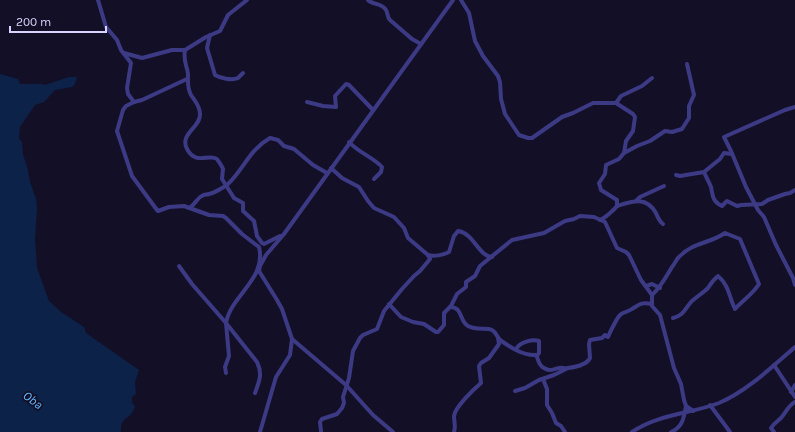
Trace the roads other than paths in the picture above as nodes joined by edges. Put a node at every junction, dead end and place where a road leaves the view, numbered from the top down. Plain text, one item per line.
1 (98, 0) edge
2 (247, 0) edge
3 (368, 0) edge
4 (453, 0) edge
5 (461, 0) edge
6 (210, 35) junction
7 (421, 44) junction
8 (185, 50) junction
9 (122, 53) junction
10 (687, 64) dead end
11 (243, 73) dead end
12 (652, 78) dead end
13 (187, 79) junction
14 (134, 102) junction
15 (308, 102) dead end
16 (616, 103) junction
17 (795, 107) edge
18 (373, 110) junction
19 (350, 142) junction
20 (625, 147) junction
21 (631, 148) junction
22 (624, 153) junction
23 (732, 154) junction
24 (331, 168) junction
25 (704, 172) junction
26 (327, 173) junction
27 (676, 175) dead end
28 (374, 179) dead end
29 (226, 185) junction
30 (664, 186) dead end
31 (795, 190) edge
32 (636, 202) junction
33 (754, 204) junction
34 (617, 206) junction
35 (189, 208) junction
36 (600, 220) junction
37 (663, 224) dead end
38 (284, 234) junction
39 (428, 255) junction
40 (492, 256) junction
41 (179, 266) dead end
42 (260, 266) junction
43 (795, 285) edge
44 (646, 286) junction
45 (660, 288) junction
46 (652, 294) junction
47 (389, 304) junction
48 (652, 304) junction
49 (450, 307) junction
50 (228, 315) junction
51 (220, 317) junction
52 (673, 318) dead end
53 (226, 323) junction
54 (498, 338) junction
55 (292, 339) junction
56 (795, 346) edge
57 (516, 349) junction
58 (537, 356) junction
59 (774, 365) junction
60 (568, 368) junction
61 (226, 373) dead end
62 (543, 379) junction
63 (795, 385) edge
64 (346, 386) junction
65 (516, 391) dead end
66 (792, 392) junction
67 (255, 393) dead end
68 (795, 397) edge
69 (795, 402) edge
70 (710, 405) junction
71 (686, 406) junction
72 (693, 411) junction
73 (684, 413) junction
74 (322, 431) edge
75 (260, 432) edge
76 (393, 432) edge
77 (454, 432) edge
78 (565, 432) edge
79 (632, 432) edge
80 (671, 432) edge
81 (730, 432) edge
82 (774, 432) edge

1 - 9 street
2 - 6 street
3 - 7 street
4 - 7 street
5 - 16 street
6 - 8 street
6 - 11 street
7 - 18 street
8 - 9 street
8 - 13 street
9 - 14 street
10 - 21 street
12 - 16 street
13 - 14 street
13 - 29 street
14 - 35 street
15 - 18 street
16 - 20 street
17 - 23 street
18 - 19 street
19 - 24 street
19 - 28 street
20 - 21 street
20 - 22 street
21 - 22 street
22 - 34 street
23 - 25 street
23 - 33 street
24 - 26 street
24 - 39 street
25 - 27 street
25 - 33 street
26 - 29 street
26 - 38 street
29 - 35 street
29 - 38 street
30 - 32 street
31 - 33 street
32 - 34 street
32 - 37 street
33 - 43 street
34 - 36 street
35 - 42 street
36 - 40 street
36 - 44 street
38 - 42 street
39 - 40 street
39 - 47 street
40 - 49 street
41 - 51 street
42 - 50 street
42 - 55 street
44 - 45 street
44 - 46 street
45 - 46 street
45 - 52 street
46 - 48 street
47 - 49 street
47 - 64 street
48 - 60 street
48 - 71 street
49 - 54 street
50 - 51 street
50 - 53 street
51 - 53 street
53 - 61 street
53 - 67 street
54 - 57 street
54 - 77 street
55 - 64 street
55 - 75 street
56 - 59 street
57 - 58 street
57 - 58 street
58 - 60 street
59 - 66 street
59 - 70 street
60 - 62 street
62 - 65 street
62 - 78 street
63 - 66 street
64 - 74 street
64 - 76 street
66 - 68 street
69 - 82 street
70 - 72 street
70 - 81 street
71 - 72 street
71 - 73 street
72 - 73 street
73 - 79 street
73 - 80 street

